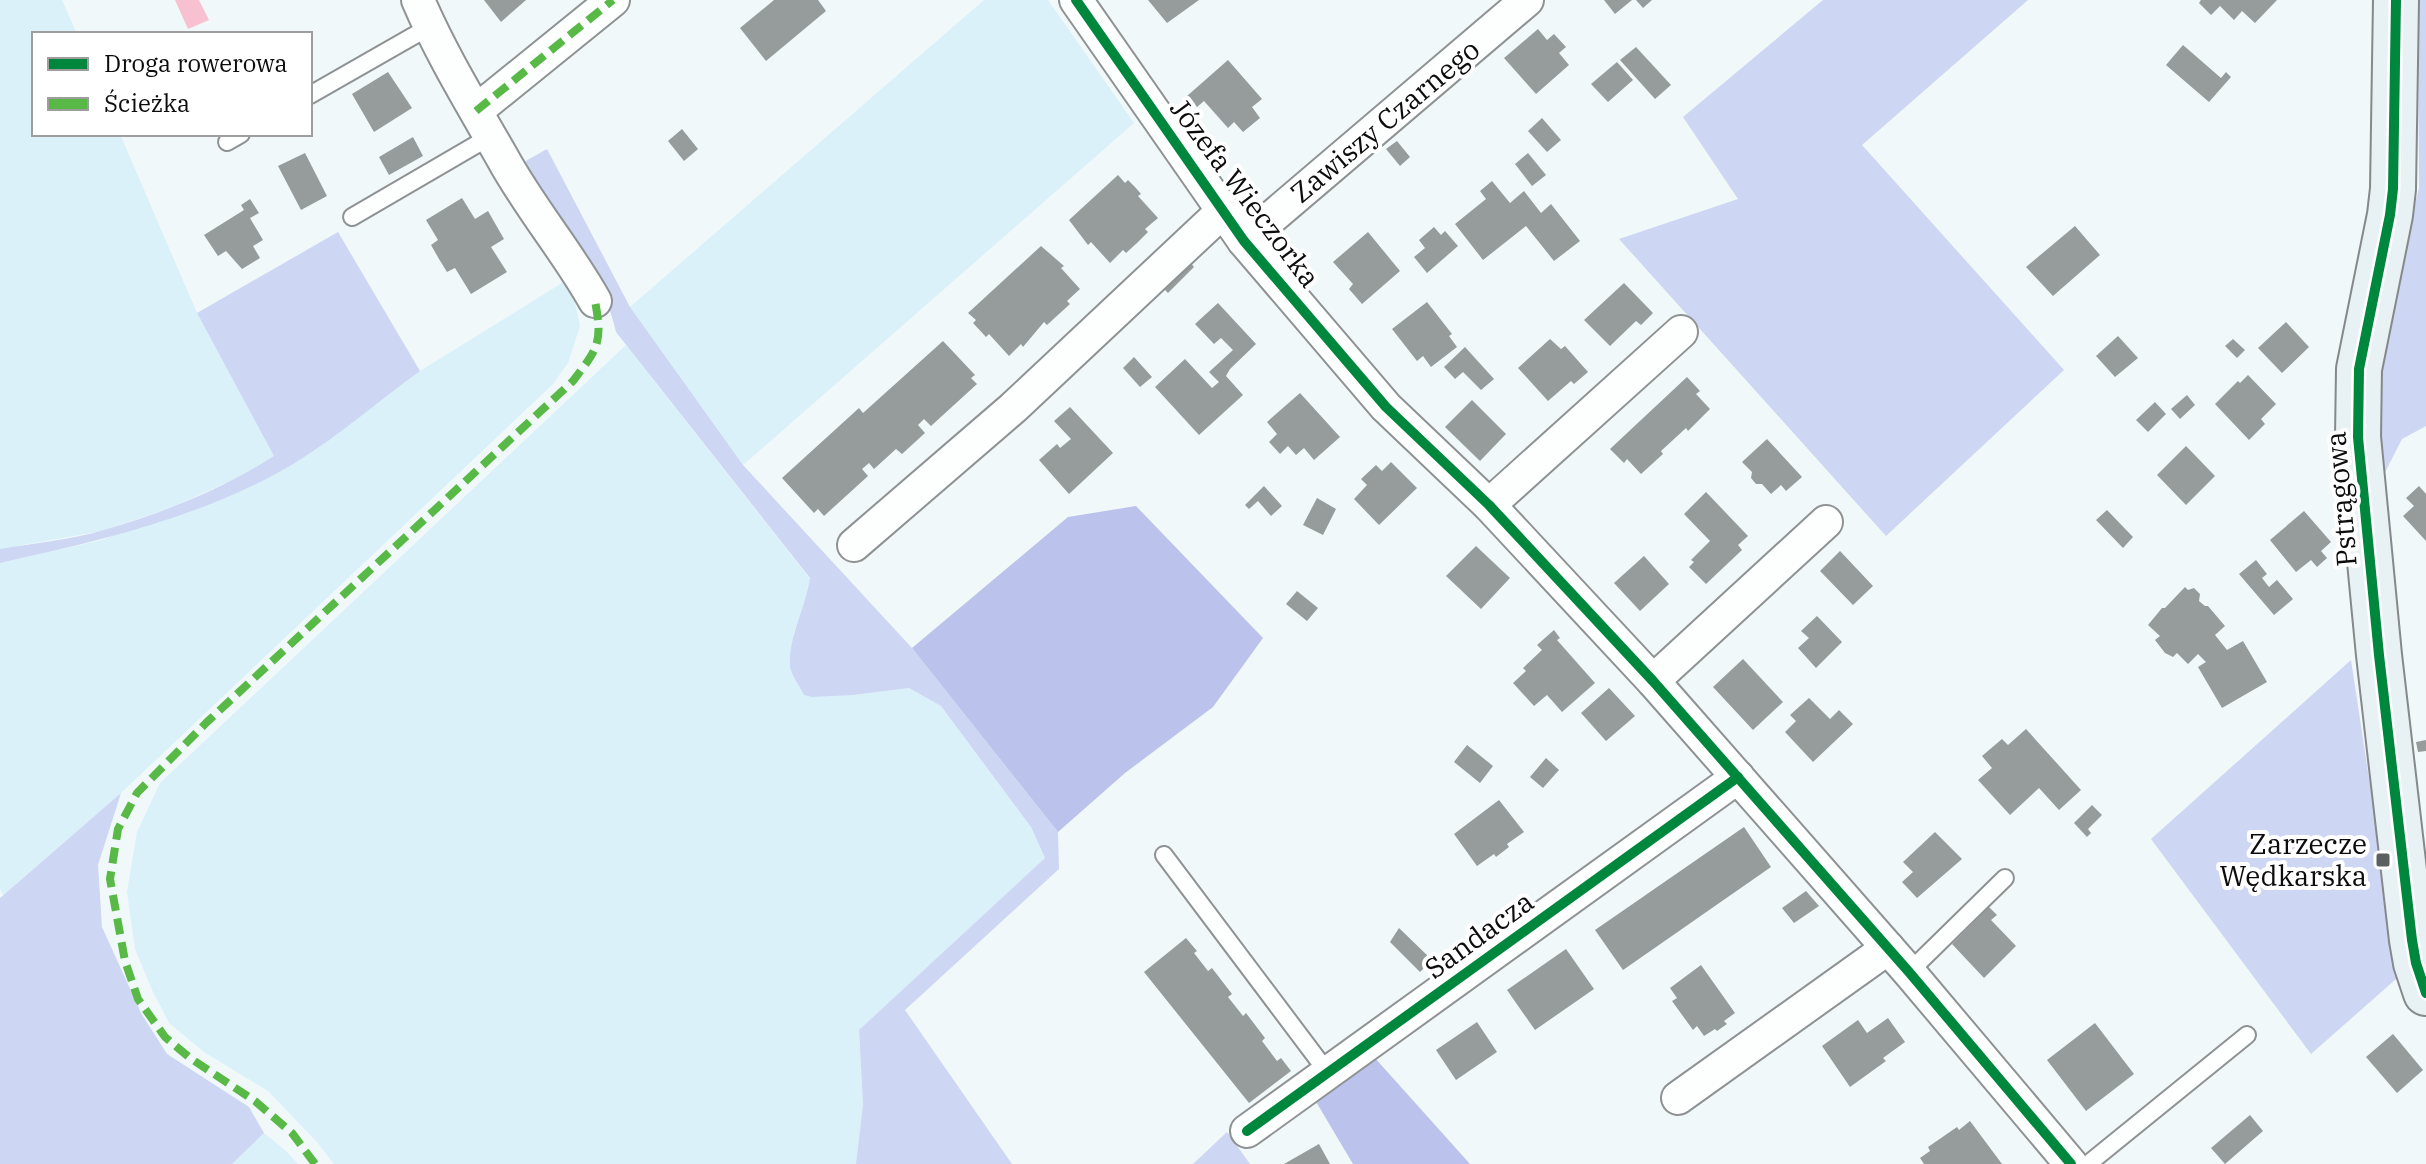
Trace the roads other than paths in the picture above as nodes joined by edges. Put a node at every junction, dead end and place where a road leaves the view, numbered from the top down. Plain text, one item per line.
1 (613, 0) edge
2 (1076, 0) edge
3 (1527, 0) edge
4 (2396, 0) edge
5 (424, 13) edge
6 (312, 94) edge
7 (484, 123) junction
8 (1223, 211) junction
9 (352, 217) dead end
10 (1244, 241) junction
11 (595, 301) dead end
12 (1681, 332) dead end
13 (1489, 505) junction
14 (1826, 522) dead end
15 (854, 545) dead end
16 (1653, 681) junction
17 (1738, 777) junction
18 (1164, 855) dead end
19 (2005, 878) dead end
20 (1899, 960) junction
21 (2426, 993) edge
22 (2247, 1035) dead end
23 (1328, 1073) junction
24 (1678, 1098) dead end
25 (1247, 1131) dead end
26 (2071, 1164) edge
27 (2088, 1164) edge

1 - 7 street
2 - 8 street, Józefa Wieczorka
3 - 10 street, Zawiszy Czarnego
4 - 21 street, Pstrągowa
5 - 6 lane
5 - 7 street
7 - 9 lane
7 - 11 street
8 - 10 street, Józefa Wieczorka
8 - 15 street
10 - 13 street, Józefa Wieczorka
12 - 13 street
13 - 16 street
14 - 16 street
16 - 17 street
17 - 20 street
17 - 23 street, Sandacza
18 - 23 lane
19 - 20 lane
20 - 24 street
20 - 26 street
22 - 27 lane
23 - 25 street, Sandacza

